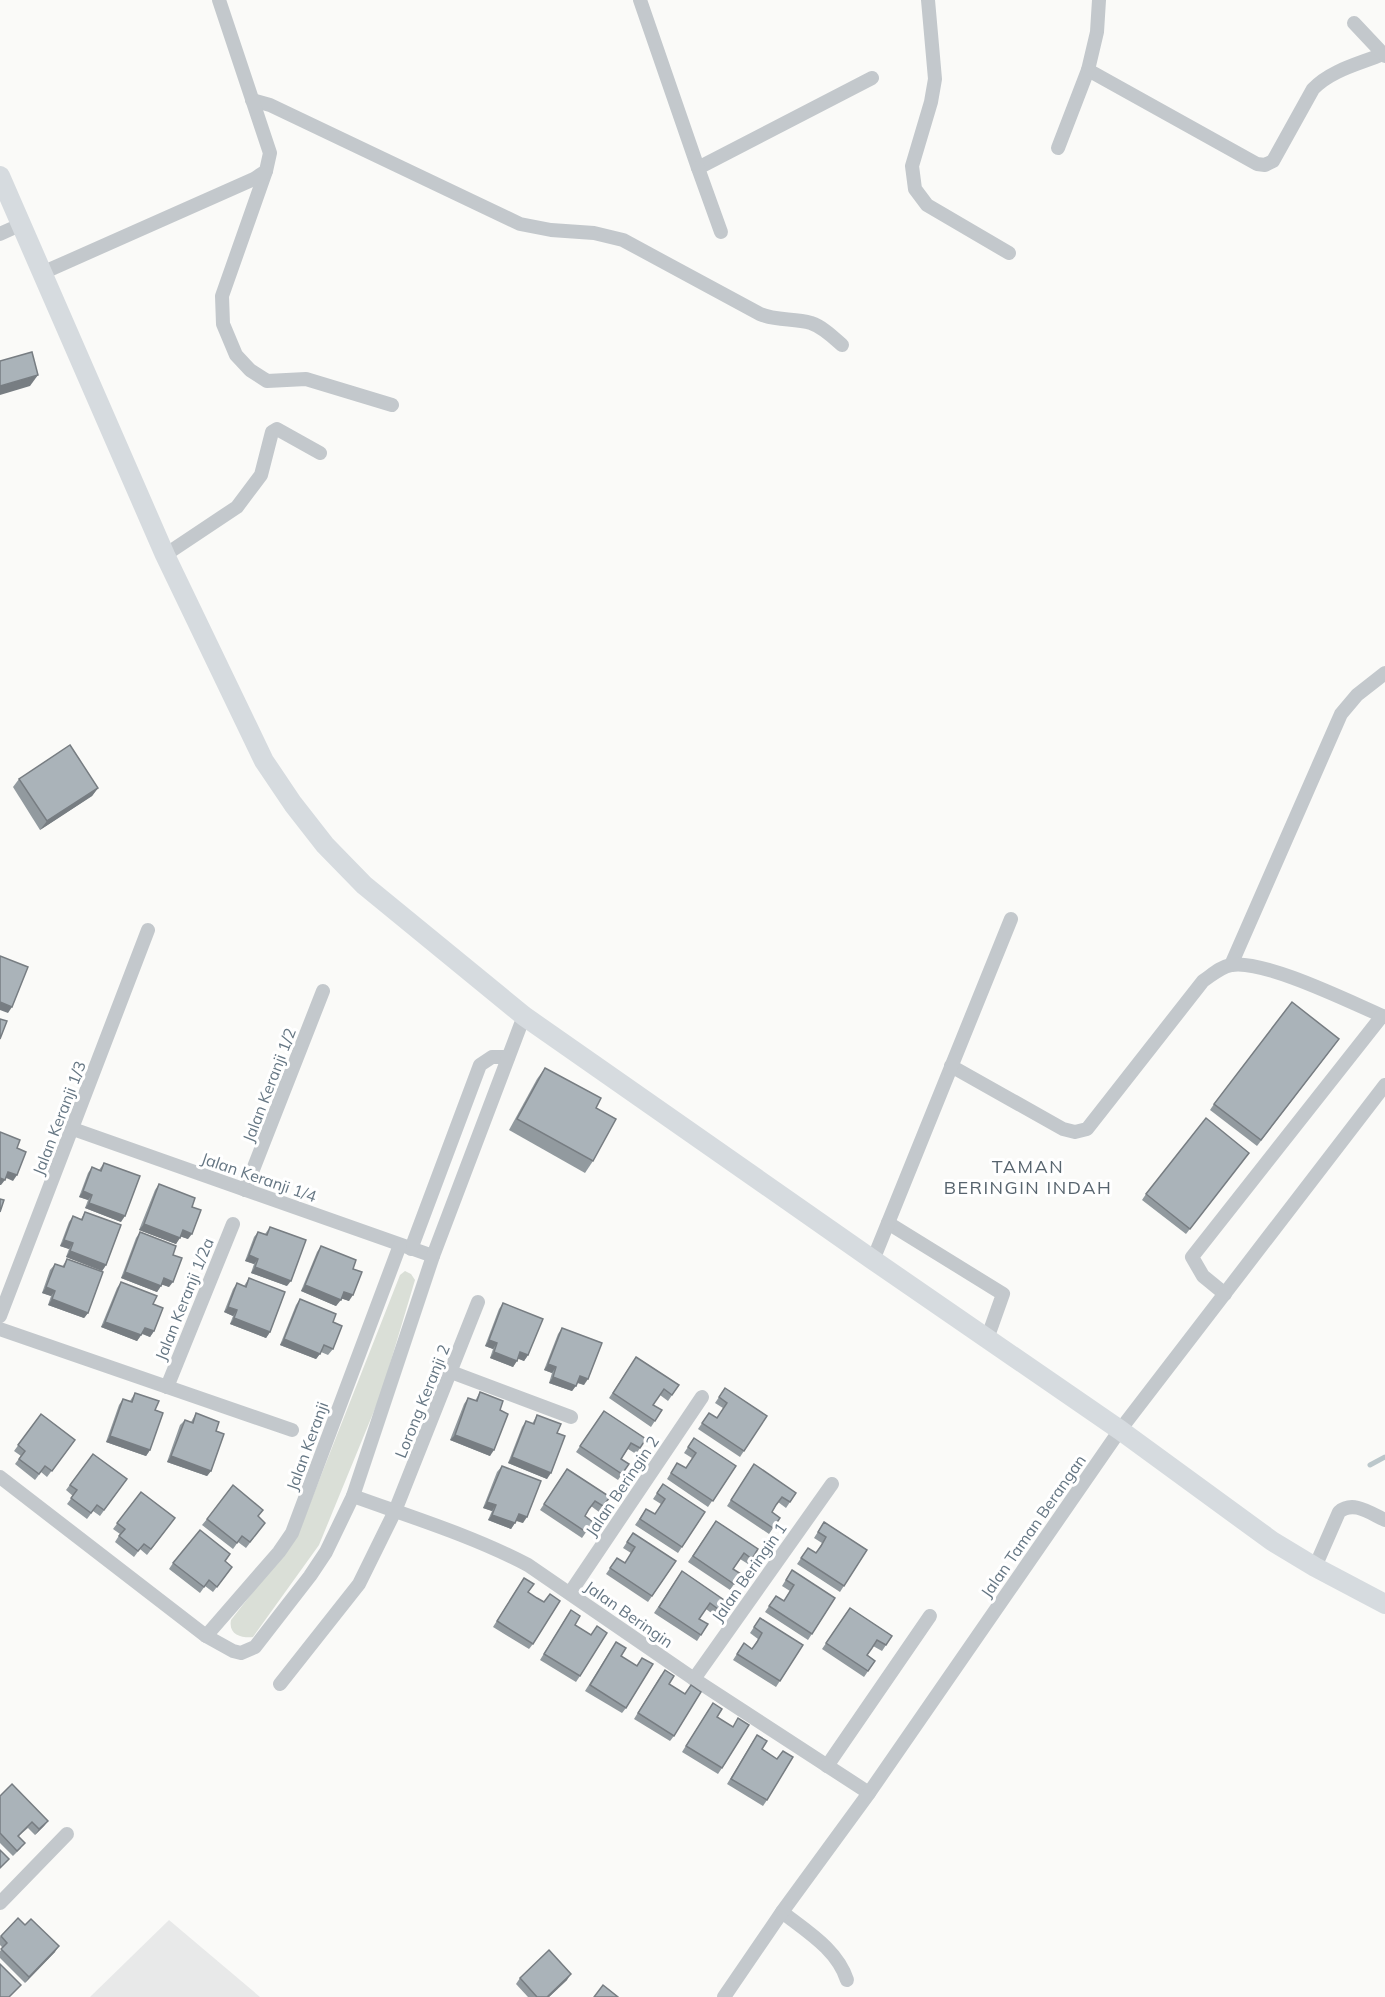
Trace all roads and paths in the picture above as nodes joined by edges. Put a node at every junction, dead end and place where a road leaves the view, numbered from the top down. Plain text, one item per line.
1 (219, 0) edge
2 (640, 0) edge
3 (928, 0) edge
4 (1099, 0) edge
5 (1354, 23) dead end
6 (1384, 55) edge
7 (1088, 70) junction
8 (872, 78) dead end
9 (252, 100) junction
10 (1058, 148) dead end
11 (698, 168) junction
12 (266, 171) junction
13 (0, 176) edge
14 (22, 224) junction
15 (721, 232) dead end
16 (0, 234) edge
17 (1009, 253) dead end
18 (42, 273) junction
19 (842, 345) dead end
20 (392, 405) dead end
21 (320, 453) dead end
22 (165, 555) junction
23 (1382, 679) edge
24 (1011, 919) dead end
25 (148, 930) dead end
26 (1231, 965) junction
27 (323, 991) dead end
28 (524, 1016) junction
29 (1384, 1016) edge
30 (508, 1057) junction
31 (951, 1066) junction
32 (1385, 1085) edge
33 (73, 1130) junction
34 (245, 1190) junction
35 (888, 1222) junction
36 (233, 1224) dead end
37 (406, 1247) junction
38 (433, 1256) junction
39 (873, 1260) junction
40 (1225, 1294) junction
41 (478, 1302) dead end
42 (0, 1316) edge
43 (0, 1329) edge
44 (987, 1339) junction
45 (451, 1372) junction
46 (167, 1387) junction
47 (702, 1397) dead end
48 (571, 1417) dead end
49 (292, 1430) dead end
50 (1120, 1430) junction
51 (0, 1477) edge
52 (832, 1484) dead end
53 (353, 1496) junction
54 (395, 1511) junction
55 (1385, 1520) edge
56 (1315, 1567) junction
57 (570, 1593) junction
58 (1385, 1604) edge
59 (930, 1616) dead end
60 (206, 1636) junction
61 (694, 1679) junction
62 (280, 1684) dead end
63 (827, 1766) junction
64 (869, 1793) junction
65 (67, 1834) dead end
66 (0, 1903) edge
67 (782, 1912) junction
68 (847, 1980) dead end
69 (724, 1997) edge

1 - 9 street
2 - 11 street
3 - 17 street
4 - 7 street
5 - 6 street
6 - 7 street
7 - 10 street
8 - 11 street
9 - 12 street
9 - 19 street
11 - 15 street
12 - 18 street
12 - 20 street
13 - 14 street
14 - 16 street
14 - 18 street
18 - 22 street
21 - 22 street
22 - 28 street
23 - 26 street
24 - 31 street
25 - 33 street, Jalan Keranji 1/3
26 - 29 street
26 - 31 street
27 - 34 street, Jalan Keranji 1/2
28 - 30 street
28 - 39 street
29 - 40 street
30 - 37 street, Jalan Keranji
30 - 38 street
31 - 35 street
32 - 40 street, Jalan Taman Berangan
33 - 34 street, Jalan Keranji 1/4
33 - 42 street, Jalan Keranji 1/3
34 - 37 street, Jalan Keranji 1/4
35 - 39 street
35 - 44 street
36 - 46 street, Jalan Keranji 1/2a
37 - 38 street, Jalan Keranji 1/4
37 - 60 street, Jalan Keranji
38 - 53 street
39 - 44 street
40 - 50 street, Jalan Taman Berangan
41 - 45 street, Lorong Keranji 2
43 - 46 street
44 - 50 street
45 - 48 street
45 - 54 street, Lorong Keranji 2
46 - 49 street
47 - 57 street, Jalan Beringin 2
50 - 56 street
50 - 64 street, Jalan Taman Berangan
51 - 60 street
52 - 61 street, Jalan Beringin 1
53 - 54 street, Jalan Beringin
53 - 60 street
54 - 57 street, Jalan Beringin
54 - 62 street, Lorong Keranji 2
55 - 56 street
56 - 58 street
57 - 61 street, Jalan Beringin
59 - 63 street
61 - 63 street, Jalan Beringin
63 - 64 street, Jalan Beringin
64 - 67 street, Jalan Taman Berangan
65 - 66 street
67 - 68 street
67 - 69 street, Jalan Taman Berangan

